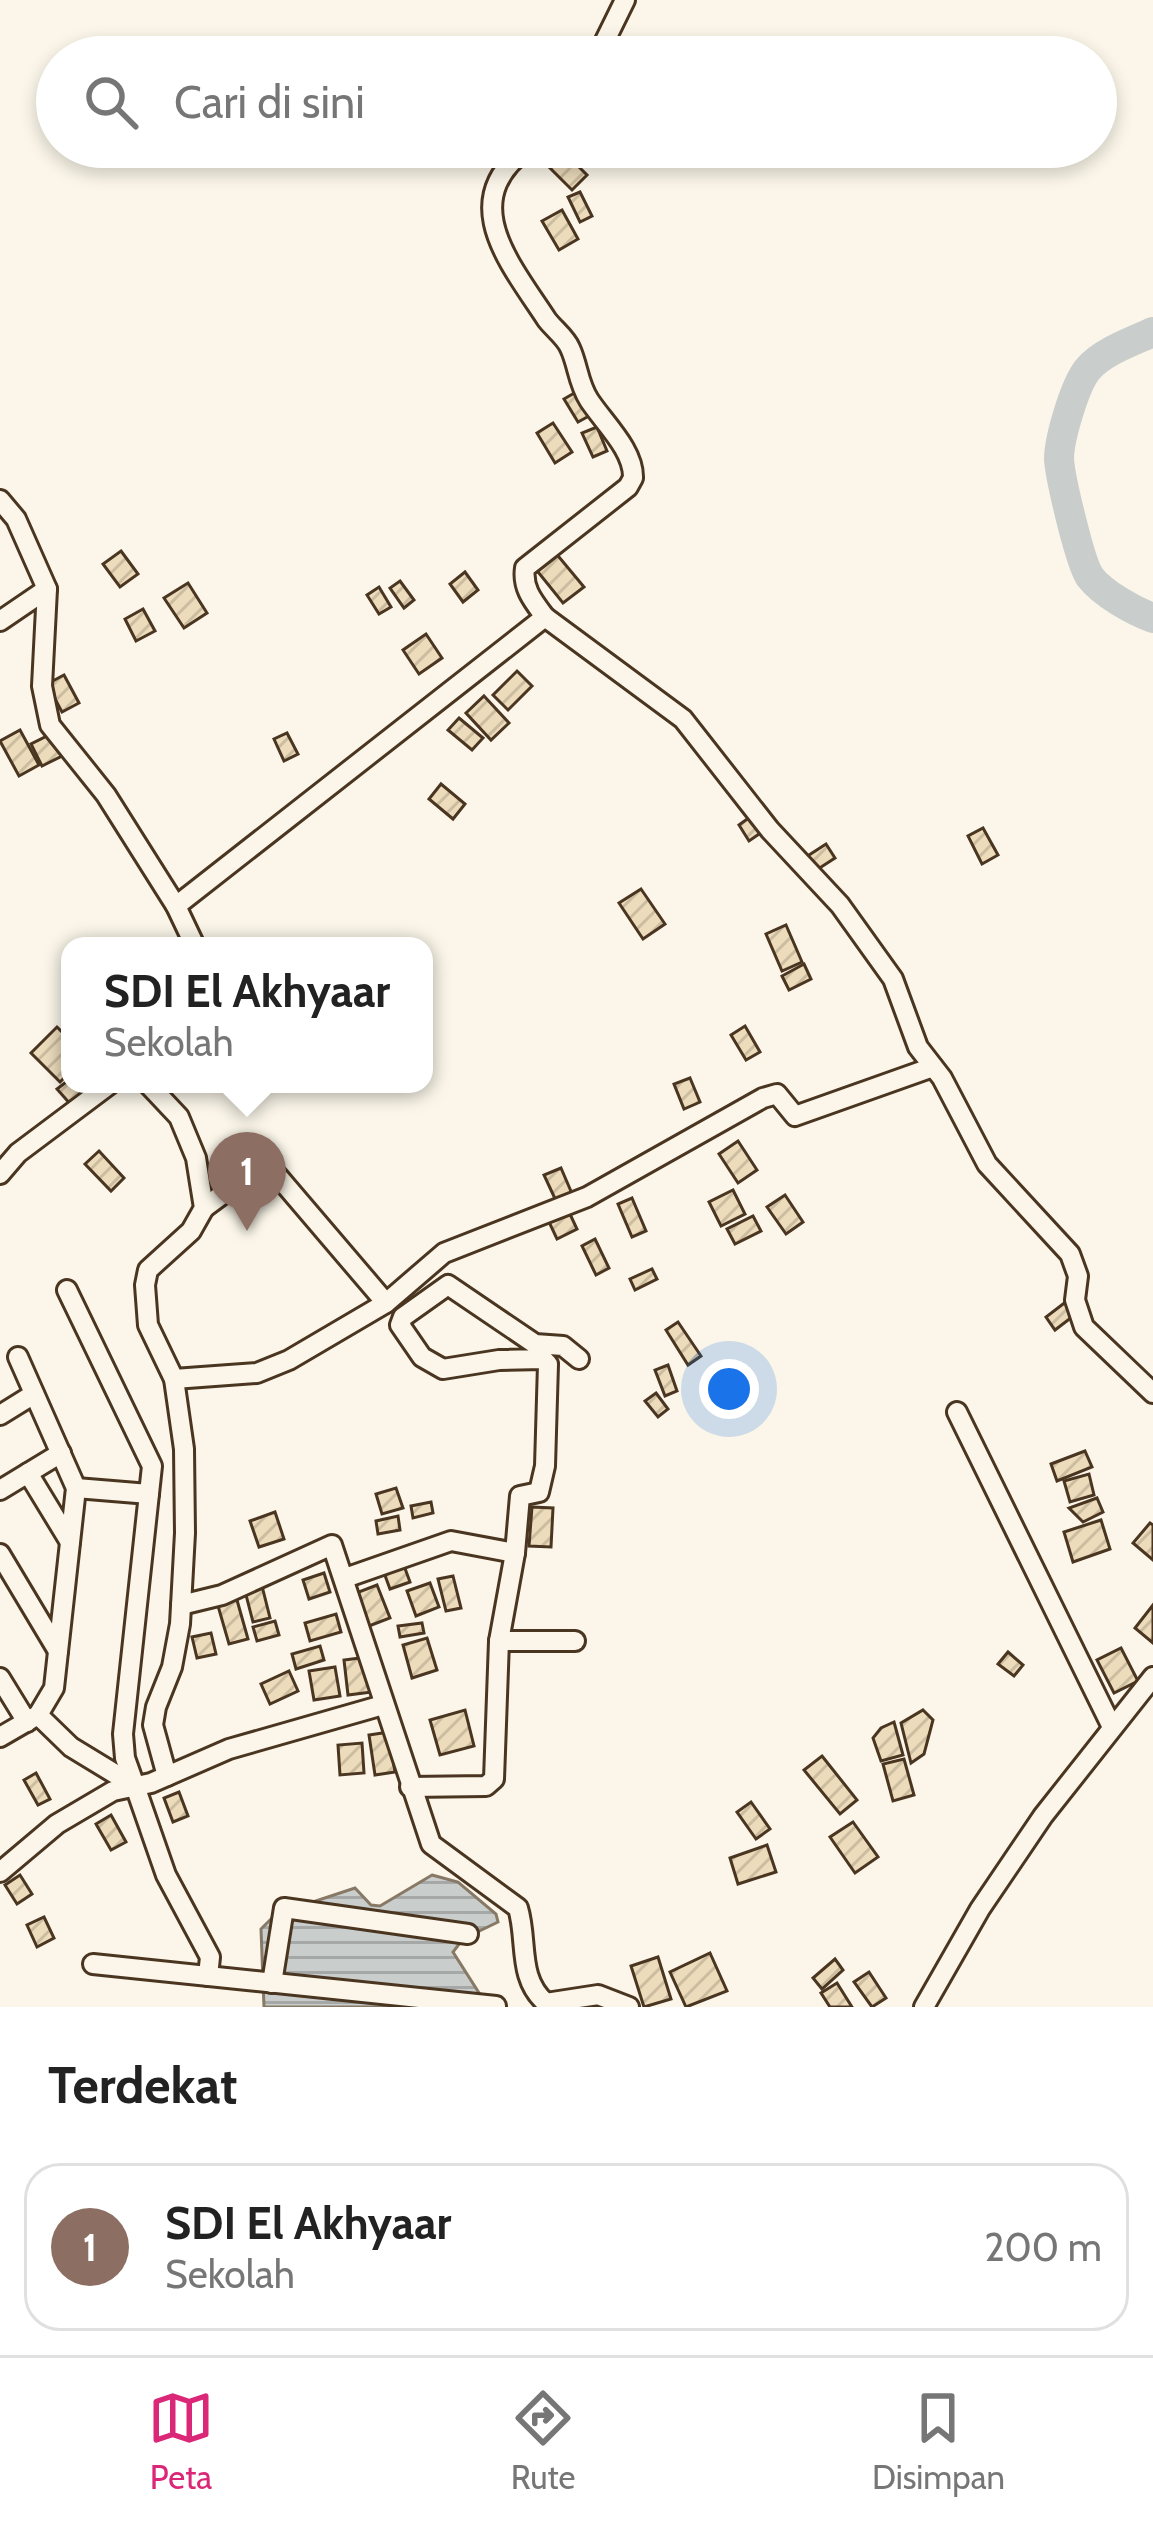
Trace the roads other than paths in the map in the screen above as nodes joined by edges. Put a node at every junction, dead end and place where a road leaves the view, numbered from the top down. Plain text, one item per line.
1 (626, 0) edge
2 (608, 36) edge
3 (504, 168) edge
4 (0, 500) edge
5 (47, 590) junction
6 (545, 617) junction
7 (0, 621) edge
8 (176, 906) junction
9 (191, 937) edge
10 (933, 1067) junction
11 (98, 1093) edge
12 (156, 1093) edge
13 (0, 1174) edge
14 (204, 1208) junction
15 (67, 1290) dead end
16 (386, 1303) junction
17 (18, 1358) dead end
18 (579, 1359) dead end
19 (174, 1379) junction
20 (1153, 1393) edge
21 (34, 1394) junction
22 (957, 1412) dead end
23 (0, 1414) edge
24 (61, 1453) junction
25 (28, 1473) junction
26 (76, 1488) junction
27 (0, 1490) edge
28 (149, 1494) junction
29 (70, 1542) junction
30 (515, 1552) junction
31 (0, 1553) edge
32 (345, 1578) junction
33 (181, 1605) junction
34 (499, 1641) junction
35 (575, 1641) dead end
36 (58, 1651) junction
37 (1153, 1677) edge
38 (0, 1678) edge
39 (383, 1705) junction
40 (33, 1719) junction
41 (1112, 1727) junction
42 (0, 1737) edge
43 (167, 1776) junction
44 (135, 1786) junction
45 (410, 1787) junction
46 (0, 1872) edge
47 (468, 1934) dead end
48 (93, 1964) dead end
49 (208, 1976) junction
50 (272, 1983) junction
51 (479, 2006) edge
52 (628, 2007) edge
53 (924, 2007) edge

1 - 2 street
3 - 6 street
4 - 5 street
5 - 7 street
5 - 8 street
6 - 8 street
6 - 10 street
8 - 9 street
10 - 16 street
10 - 20 street
11 - 13 street
12 - 14 street
14 - 16 street
14 - 19 street
15 - 28 street
16 - 19 street
17 - 21 street
18 - 30 street
19 - 33 street
21 - 23 street
21 - 24 street
22 - 41 street
24 - 25 street
24 - 26 street
25 - 27 street
25 - 29 street
26 - 28 street
26 - 29 street
28 - 44 street
29 - 36 street
30 - 32 street
30 - 34 street
31 - 36 street
32 - 33 street
32 - 39 street
33 - 43 street
34 - 35 street
34 - 45 street
36 - 40 street
37 - 41 street
38 - 40 street
39 - 43 street
39 - 45 street
40 - 42 street
40 - 44 street
41 - 53 street
43 - 44 street
44 - 46 street
44 - 49 street
45 - 52 street
47 - 50 street
48 - 49 street
49 - 50 street
50 - 51 street

